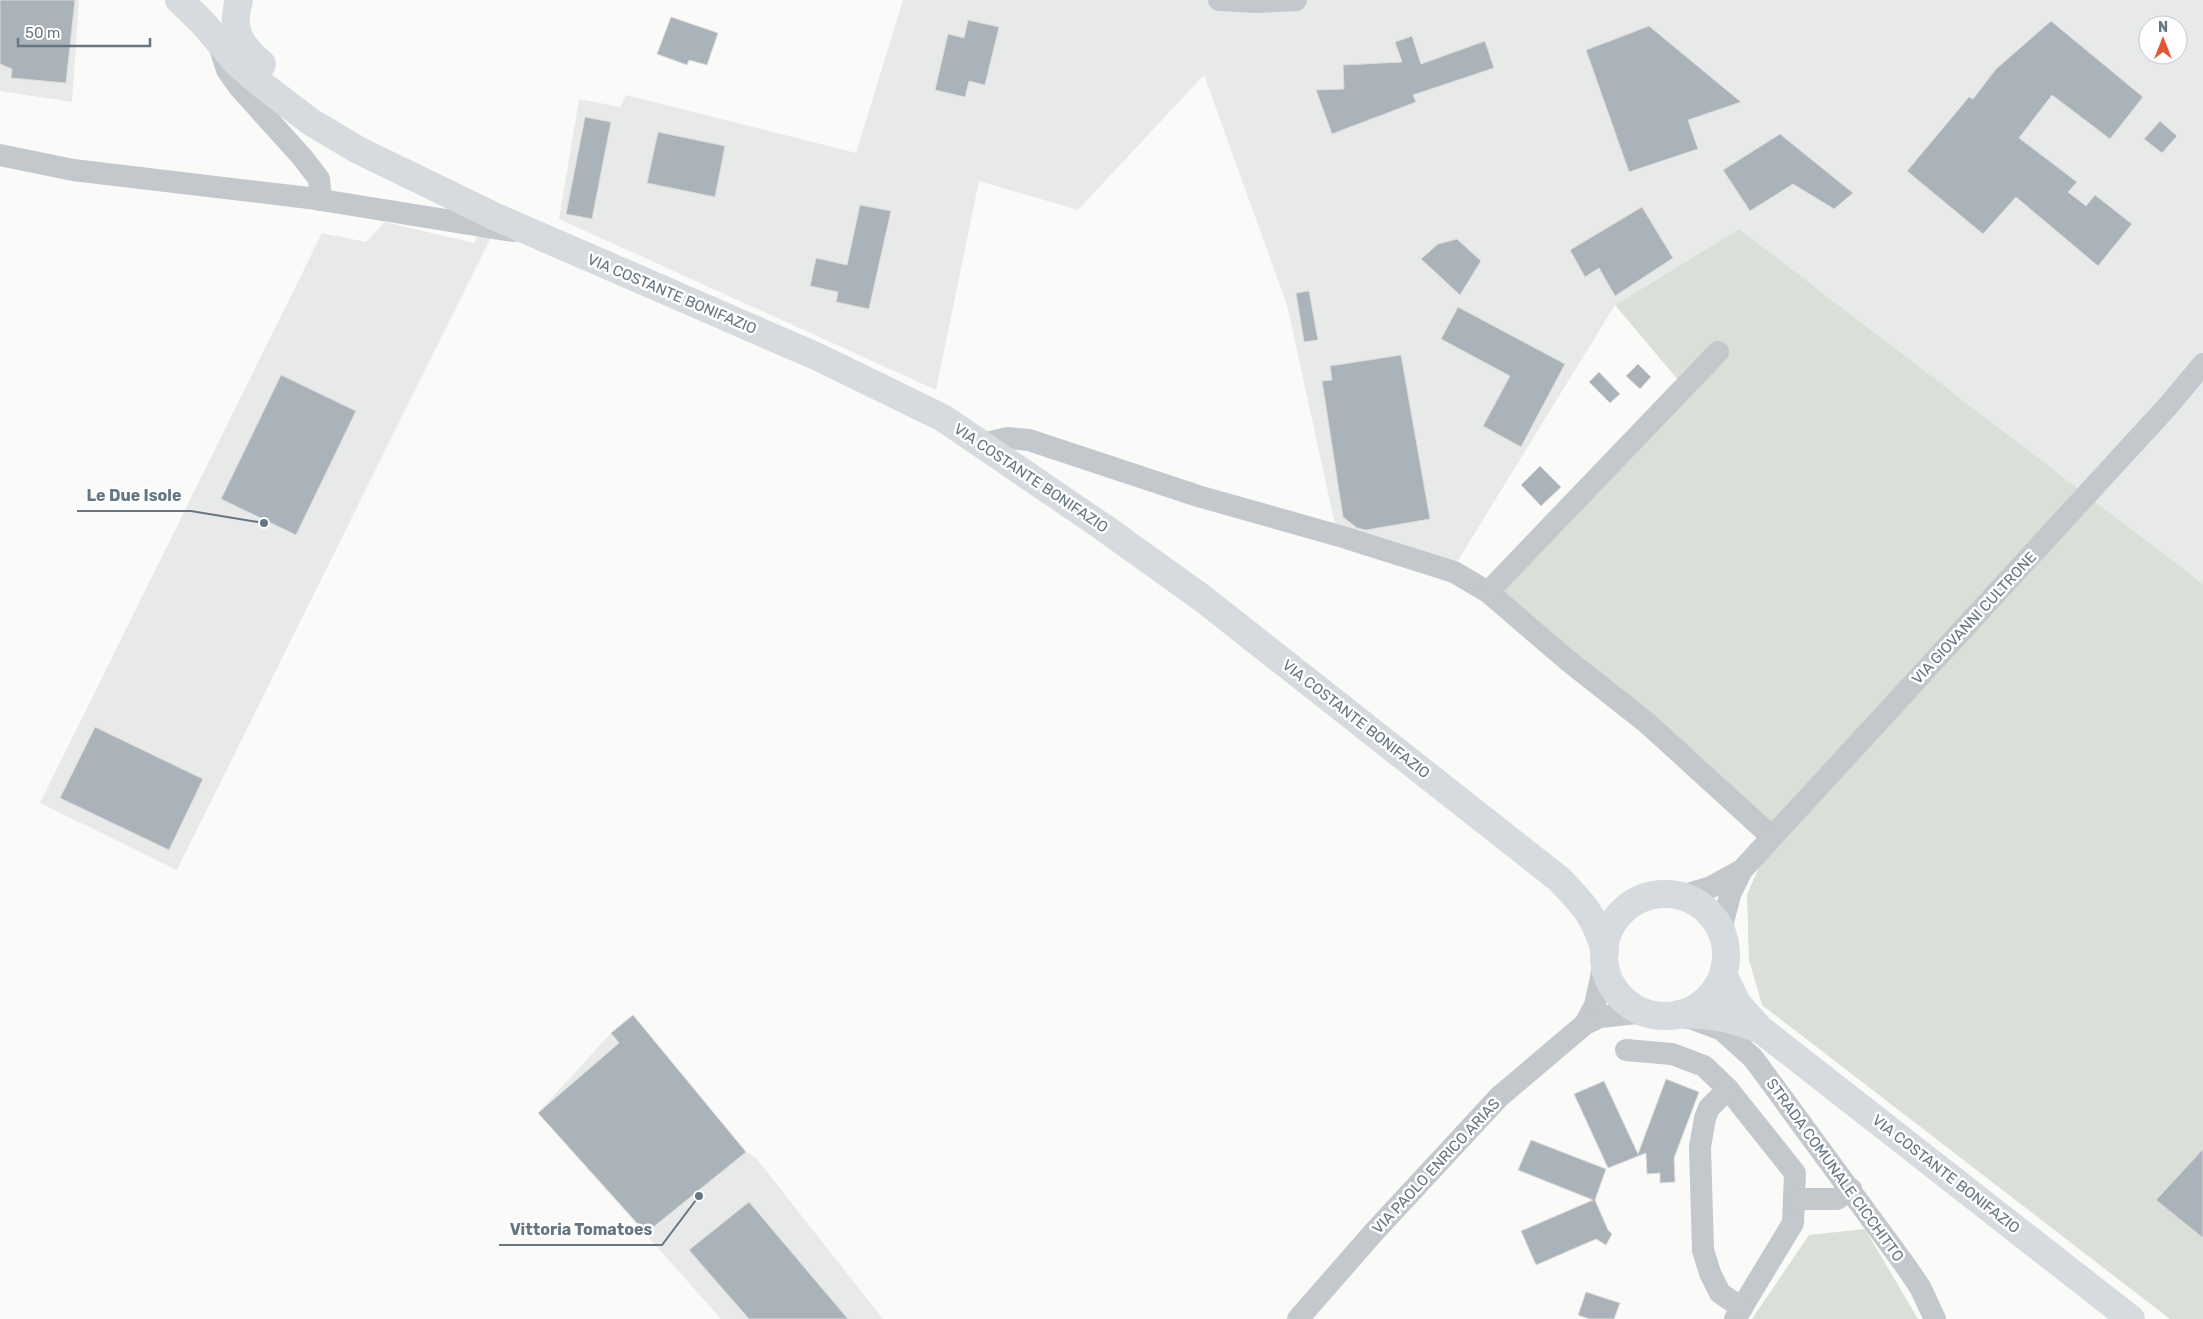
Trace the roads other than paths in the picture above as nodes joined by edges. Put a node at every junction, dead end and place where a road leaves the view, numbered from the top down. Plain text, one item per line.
1 (179, 0) edge
2 (239, 0) edge
3 (1219, 0) edge
4 (1296, 0) edge
5 (218, 42) junction
6 (0, 155) edge
7 (435, 189) junction
8 (321, 200) junction
9 (533, 234) junction
10 (1718, 352) dead end
11 (2203, 364) edge
12 (982, 444) junction
13 (1488, 592) junction
14 (1772, 837) junction
15 (1742, 870) junction
16 (1559, 879) junction
17 (1681, 896) junction
18 (1640, 900) junction
19 (1721, 929) junction
20 (1605, 955) junction
21 (1718, 1003) junction
22 (1663, 1014) junction
23 (1585, 1024) junction
24 (1760, 1029) junction
25 (1626, 1050) dead end
26 (1728, 1089) junction
27 (1851, 1189) junction
28 (1794, 1199) junction
29 (1738, 1314) edge
30 (1298, 1319) edge
31 (1935, 1319) edge
32 (2131, 1319) edge

1 - 5 main road
2 - 7 main road
3 - 4 street
5 - 7 main road
5 - 8 street
6 - 8 street
7 - 9 main road, VIA COSTANTE BONIFAZIO
8 - 9 street
9 - 12 main road, VIA COSTANTE BONIFAZIO
10 - 13 street
11 - 14 street, VIA GIOVANNI CULTRONE
12 - 13 street
12 - 16 main road, VIA COSTANTE BONIFAZIO
13 - 14 street
14 - 15 street, VIA GIOVANNI CULTRONE
15 - 17 street
15 - 19 street
16 - 18 main road
16 - 20 main road
17 - 18 main road
17 - 19 main road
18 - 20 main road
19 - 21 main road
20 - 22 main road
20 - 23 street
21 - 22 main road
21 - 24 main road
21 - 24 main road
21 - 27 street, STRADA COMUNALE CICCHITTO
22 - 23 street
23 - 30 street, VIA PAOLO ENRICO ARIAS
24 - 32 main road, VIA COSTANTE BONIFAZIO
25 - 26 street
26 - 28 street
26 - 29 street
27 - 28 street
27 - 31 street, STRADA COMUNALE CICCHITTO
28 - 29 street

